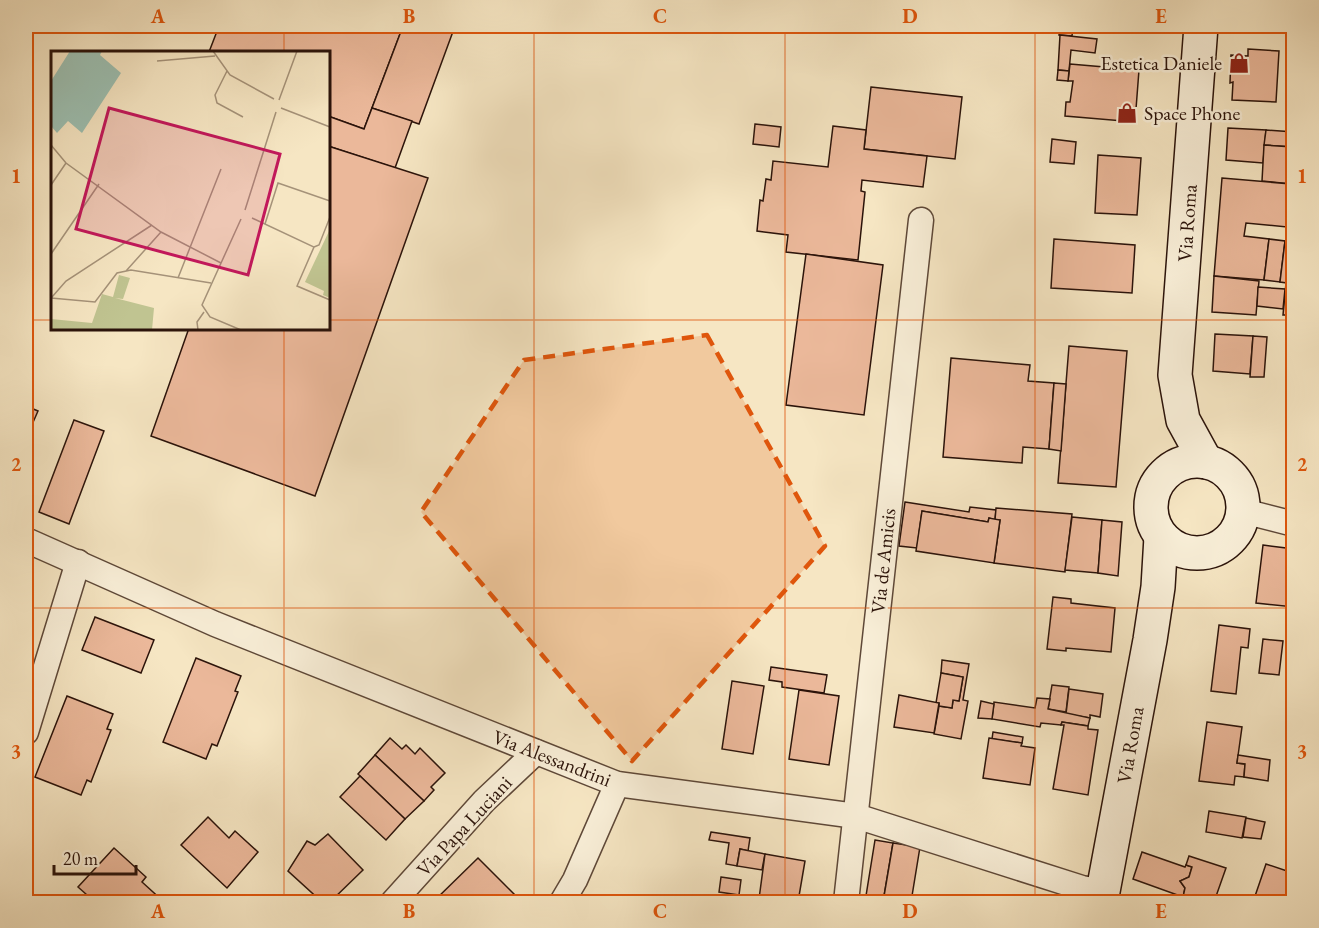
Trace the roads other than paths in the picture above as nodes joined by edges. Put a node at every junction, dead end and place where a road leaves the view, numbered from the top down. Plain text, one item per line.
1 (1201, 26) edge
2 (921, 220) dead end
3 (1183, 420) junction
4 (1206, 462) junction
5 (1172, 468) junction
6 (1243, 511) junction
7 (1293, 524) edge
8 (1161, 537) junction
9 (26, 540) edge
10 (1192, 554) junction
11 (78, 562) junction
12 (1158, 587) junction
13 (26, 732) edge
14 (536, 752) junction
15 (617, 784) junction
16 (855, 816) junction
17 (1102, 897) edge
18 (393, 903) edge
19 (562, 903) edge
20 (846, 903) edge

1 - 3 main road, Via Roma
2 - 16 street, Via de Amicis
3 - 4 main road, Via Roma
3 - 5 main road, Via Roma
4 - 5 main road
4 - 6 main road
5 - 8 main road, Via Roma
6 - 7 street
6 - 10 main road
8 - 10 main road
8 - 12 main road, Via Roma
9 - 11 street, Via Alessandrini
10 - 12 main road
11 - 13 street
11 - 14 street, Via Alessandrini
12 - 17 main road, Via Roma
14 - 15 street, Via Alessandrini
14 - 18 street, Via Papa Luciani
15 - 16 street, Via Alessandrini
15 - 19 street
16 - 17 street, Via Alessandrini
16 - 20 street, Via de Amicis

